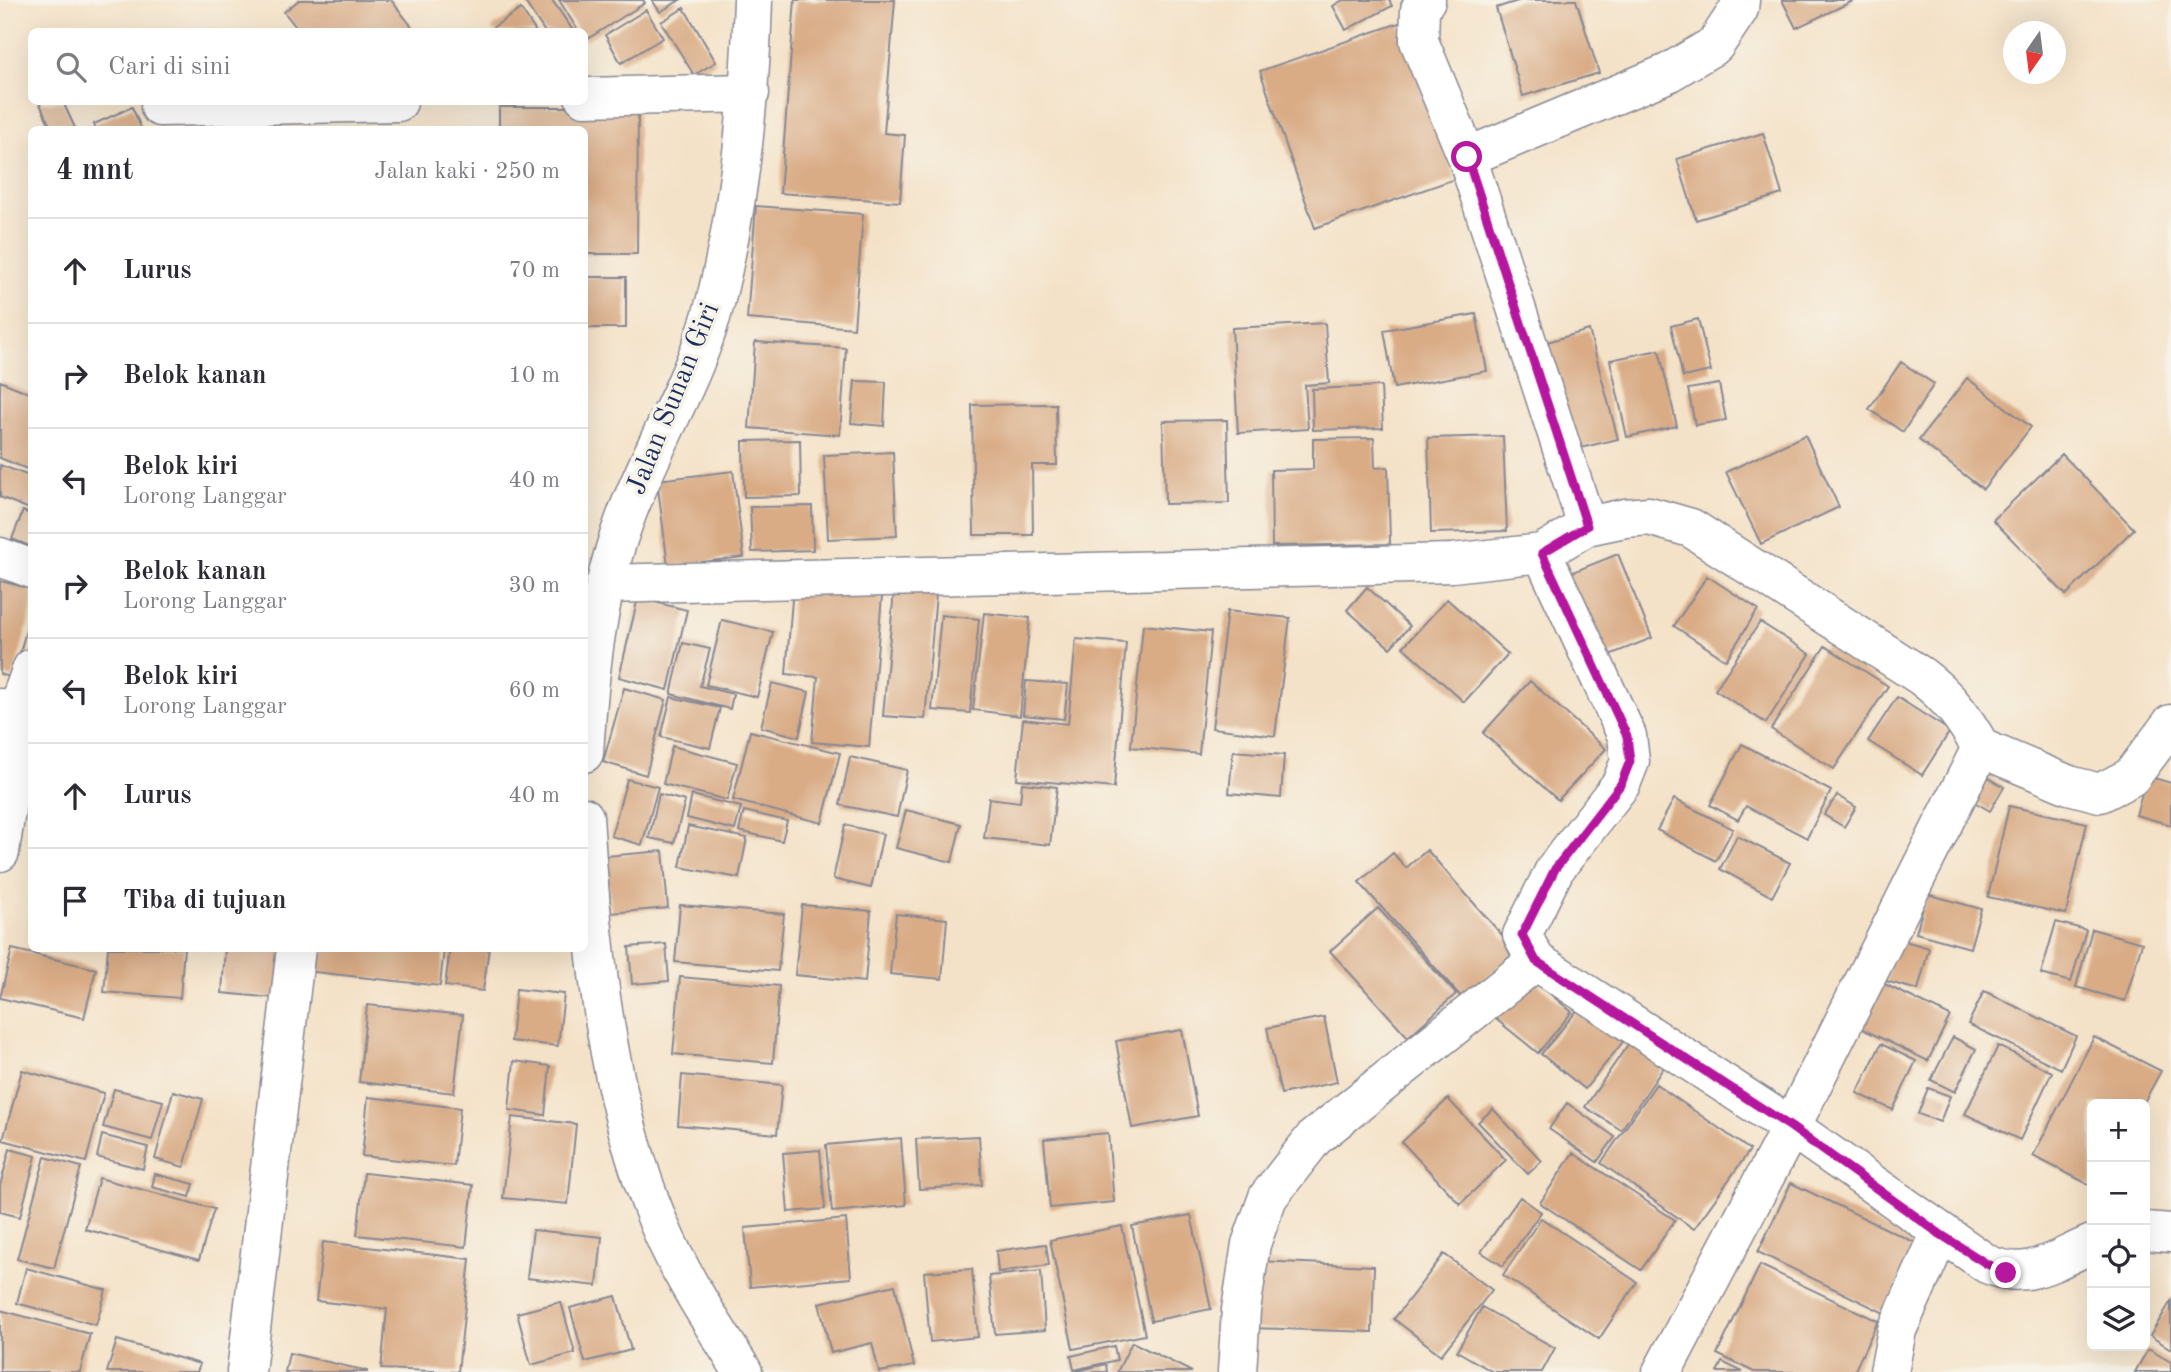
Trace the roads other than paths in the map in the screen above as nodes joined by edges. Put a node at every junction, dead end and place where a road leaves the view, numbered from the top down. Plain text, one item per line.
1 (753, 0) edge
2 (1426, 0) edge
3 (1740, 0) edge
4 (750, 93) junction
5 (588, 97) edge
6 (255, 105) edge
7 (160, 107) dead end
8 (1467, 157) junction
9 (1587, 526) junction
10 (1542, 553) junction
11 (0, 557) edge
12 (28, 568) edge
13 (605, 584) junction
14 (28, 675) edge
15 (588, 695) edge
16 (7, 714) edge
17 (2171, 724) edge
18 (1981, 748) junction
19 (11, 838) edge
20 (588, 884) edge
21 (296, 952) edge
22 (1536, 961) junction
23 (1791, 1127) junction
24 (2150, 1231) edge
25 (2171, 1233) edge
26 (1940, 1234) junction
27 (2087, 1246) edge
28 (246, 1372) edge
29 (744, 1372) edge
30 (1237, 1372) edge
31 (1662, 1372) edge
32 (1889, 1372) edge

1 - 4 street, Jalan Sunan Giri
2 - 8 street
3 - 8 street
4 - 5 street
4 - 13 street, Jalan Sunan Giri
6 - 7 street
8 - 9 street
9 - 10 street
9 - 18 street
10 - 13 street
10 - 22 street
11 - 12 street
13 - 15 street, Jalan Sunan Giri
14 - 16 street
16 - 19 street
17 - 18 street
18 - 23 street
20 - 29 street
21 - 28 street
22 - 23 street
22 - 30 street
23 - 26 street
23 - 31 street
24 - 25 street
26 - 27 street
26 - 32 street

